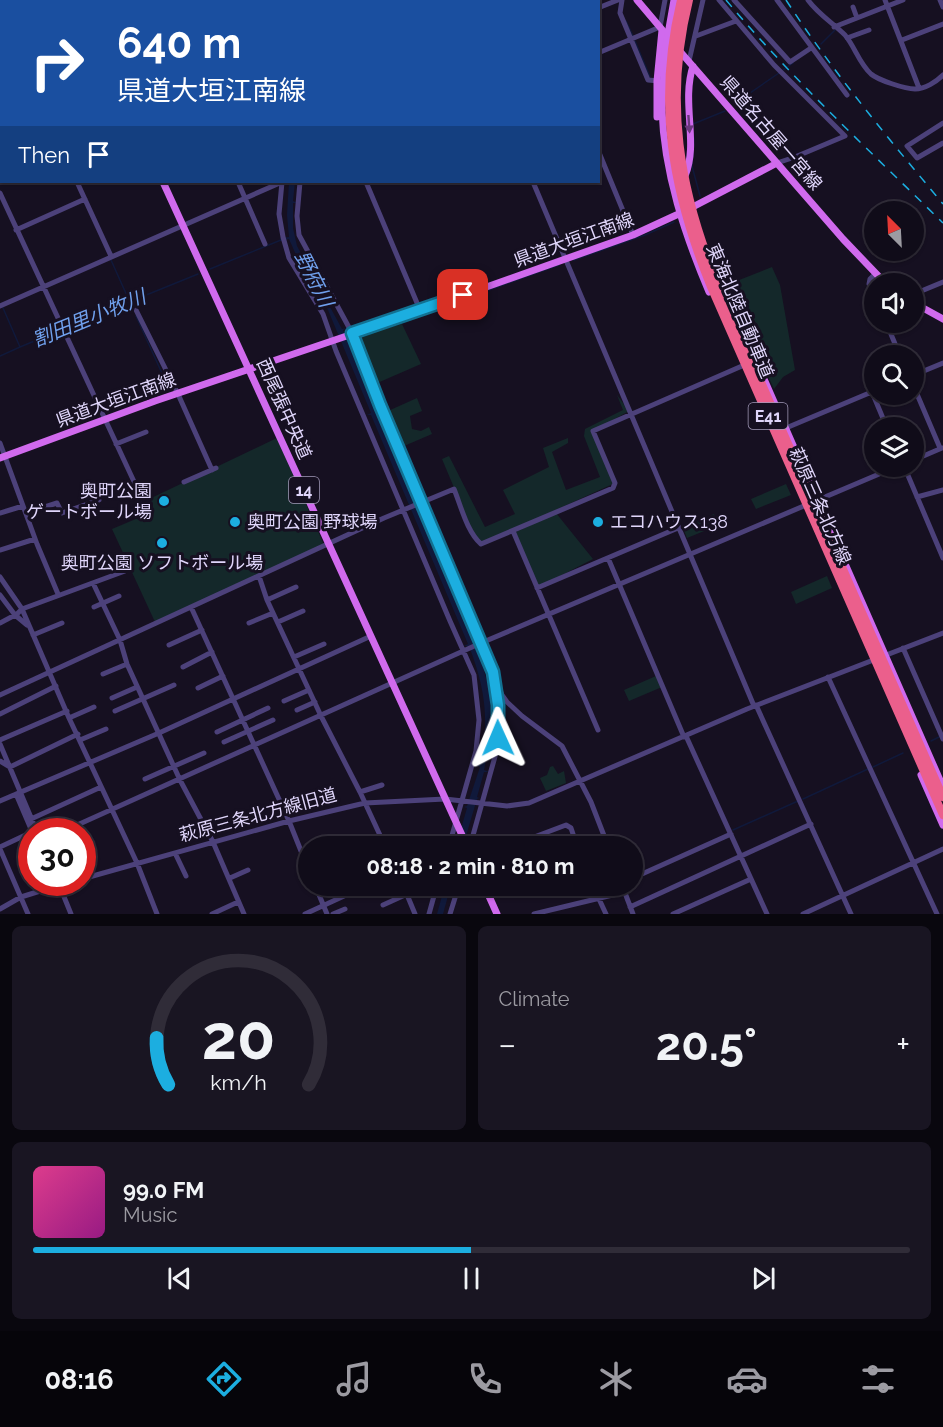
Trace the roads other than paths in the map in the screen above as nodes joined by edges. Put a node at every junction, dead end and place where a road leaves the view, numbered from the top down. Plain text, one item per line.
1 (620, 0) edge
2 (637, 0) edge
3 (665, 0) edge
4 (674, 0) edge
5 (681, 0) edge
6 (689, 0) edge
7 (703, 0) edge
8 (719, 0) edge
9 (734, 0) edge
10 (777, 0) edge
11 (808, 0) edge
12 (903, 0) edge
13 (940, 0) edge
14 (886, 3) edge
15 (600, 7) edge
16 (853, 7) dead end
17 (943, 7) edge
18 (857, 18) junction
19 (736, 21) junction
20 (943, 24) edge
21 (834, 27) junction
22 (661, 29) junction
23 (869, 30) dead end
24 (696, 36) junction
25 (847, 38) junction
26 (632, 39) junction
27 (902, 40) junction
28 (811, 48) junction
29 (600, 52) edge
30 (691, 64) junction
31 (942, 78) edge
32 (657, 81) junction
33 (689, 83) junction
34 (919, 88) junction
35 (847, 95) dead end
36 (943, 123) edge
37 (943, 143) edge
38 (600, 155) edge
39 (777, 163) junction
40 (668, 165) junction
41 (77, 183) edge
42 (163, 183) edge
43 (238, 183) edge
44 (281, 183) edge
45 (283, 183) edge
46 (300, 183) edge
47 (366, 183) edge
48 (533, 183) edge
49 (673, 188) junction
50 (0, 193) edge
51 (85, 199) junction
52 (245, 199) junction
53 (683, 212) junction
54 (182, 225) junction
55 (16, 230) junction
56 (633, 235) junction
57 (266, 244) dead end
58 (111, 256) junction
59 (565, 259) junction
60 (874, 273) edge
61 (943, 282) edge
62 (43, 287) junction
63 (924, 290) edge
64 (0, 296) edge
65 (2, 305) edge
66 (924, 309) edge
67 (136, 310) dead end
68 (420, 310) junction
69 (943, 319) edge
70 (352, 333) junction
71 (333, 339) junction
72 (943, 363) edge
73 (742, 366) junction
74 (249, 369) junction
75 (924, 371) edge
76 (178, 394) junction
77 (864, 396) edge
78 (922, 405) edge
79 (631, 415) junction
80 (104, 419) junction
81 (786, 428) junction
82 (146, 432) dead end
83 (0, 443) edge
84 (116, 444) junction
85 (942, 448) edge
86 (924, 456) edge
87 (3, 457) edge
88 (873, 477) edge
89 (909, 477) edge
90 (184, 482) dead end
91 (943, 490) edge
92 (917, 497) junction
93 (99, 500) dead end
94 (143, 501) dead end
95 (818, 501) junction
96 (422, 502) junction
97 (23, 506) junction
98 (804, 507) junction
99 (404, 510) junction
100 (0, 513) edge
101 (26, 513) junction
102 (678, 528) junction
103 (513, 531) junction
104 (35, 539) junction
105 (329, 545) junction
106 (0, 550) edge
107 (690, 555) junction
108 (608, 558) junction
109 (943, 558) edge
110 (125, 571) dead end
111 (259, 576) junction
112 (0, 577) edge
113 (93, 583) junction
114 (619, 585) junction
115 (296, 587) dead end
116 (537, 588) junction
117 (58, 594) junction
118 (0, 595) edge
119 (119, 596) dead end
120 (267, 600) junction
121 (104, 603) junction
122 (94, 607) dead end
123 (191, 607) junction
124 (22, 609) junction
125 (303, 611) dead end
126 (273, 613) junction
127 (15, 615) junction
128 (548, 615) junction
129 (278, 622) junction
130 (0, 623) edge
131 (62, 623) dead end
132 (249, 623) dead end
133 (29, 626) junction
134 (202, 630) junction
135 (943, 633) edge
136 (33, 635) junction
137 (370, 636) junction
138 (120, 640) junction
139 (481, 643) junction
140 (324, 644) dead end
141 (169, 645) dead end
142 (903, 648) junction
143 (464, 651) junction
144 (212, 652) junction
145 (885, 654) junction
146 (294, 657) junction
147 (872, 660) junction
148 (127, 664) junction
149 (183, 667) dead end
150 (300, 669) junction
151 (50, 672) junction
152 (493, 672) junction
153 (103, 674) dead end
154 (223, 676) junction
155 (828, 677) junction
156 (391, 683) junction
157 (174, 685) dead end
158 (56, 686) junction
159 (137, 687) junction
160 (198, 688) dead end
161 (309, 690) junction
162 (0, 695) edge
163 (112, 698) dead end
164 (233, 698) junction
165 (142, 699) junction
166 (284, 701) dead end
167 (315, 702) junction
168 (755, 705) junction
169 (94, 707) dead end
170 (268, 708) dead end
171 (297, 710) dead end
172 (67, 711) junction
173 (115, 711) dead end
174 (0, 714) edge
175 (321, 716) junction
176 (69, 718) junction
177 (242, 719) junction
178 (273, 720) dead end
179 (106, 729) dead end
180 (598, 730) dead end
181 (247, 731) junction
182 (218, 732) dead end
183 (159, 734) junction
184 (685, 736) junction
185 (79, 737) junction
186 (943, 739) edge
187 (0, 742) edge
188 (224, 742) dead end
189 (253, 745) junction
190 (204, 753) dead end
191 (0, 761) edge
192 (91, 763) junction
193 (174, 766) junction
194 (10, 767) junction
195 (145, 779) dead end
196 (180, 780) junction
197 (579, 781) junction
198 (382, 785) dead end
199 (101, 787) junction
200 (943, 787) edge
201 (18, 792) junction
202 (360, 792) junction
203 (943, 797) edge
204 (445, 799) junction
205 (0, 801) edge
206 (462, 802) junction
207 (365, 803) junction
208 (482, 804) junction
209 (112, 810) junction
210 (943, 815) edge
211 (28, 818) edge
212 (31, 818) edge
213 (33, 818) edge
214 (94, 818) edge
215 (289, 821) junction
216 (457, 823) junction
217 (811, 824) junction
218 (943, 825) edge
219 (731, 834) junction
220 (380, 836) edge
221 (452, 836) edge
222 (463, 836) edge
223 (471, 836) edge
224 (537, 836) edge
225 (574, 836) edge
226 (604, 836) edge
227 (18, 838) edge
228 (213, 842) junction
229 (298, 844) edge
230 (0, 848) edge
231 (943, 849) edge
232 (175, 853) junction
233 (741, 856) junction
234 (914, 862) junction
235 (136, 863) junction
236 (248, 870) dead end
237 (643, 874) edge
238 (96, 875) edge
239 (186, 876) dead end
240 (230, 878) junction
241 (751, 879) junction
242 (63, 896) edge
243 (319, 896) edge
244 (344, 896) dead end
245 (404, 896) edge
246 (406, 896) edge
247 (434, 896) edge
248 (456, 896) edge
249 (489, 896) edge
250 (610, 896) edge
251 (626, 896) edge
252 (843, 896) junction
253 (21, 897) junction
254 (598, 899) junction
255 (238, 902) junction
256 (383, 905) dead end
257 (323, 906) junction
258 (630, 907) junction
259 (0, 909) edge
260 (345, 909) dead end
261 (28, 914) edge
262 (71, 914) edge
263 (157, 914) edge
264 (212, 914) edge
265 (244, 914) edge
266 (304, 914) edge
267 (327, 914) edge
268 (333, 914) edge
269 (415, 914) edge
270 (429, 914) edge
271 (450, 914) edge
272 (496, 914) edge
273 (534, 914) edge
274 (606, 914) edge
275 (633, 914) edge
276 (673, 914) edge
277 (767, 914) edge
278 (803, 914) edge
279 (852, 914) edge
280 (937, 914) edge

1 - 15 street
1 - 26 street
2 - 22 main road, 県道名古屋一宮線
3 - 22 street
4 - 40 main road, 萩原三条北方線, bridge
5 - 210 highway, 東海北陸自動車道 / E41, bridge
6 - 203 highway, 東海北陸自動車道 / E41, bridge
7 - 24 street
8 - 19 street
9 - 28 street
10 - 28 street
11 - 21 street
12 - 14 street
13 - 17 street
14 - 18 street
14 - 27 street
16 - 18 street
18 - 21 street
19 - 24 street
19 - 39 street
20 - 27 street
21 - 25 street
22 - 26 street
22 - 30 main road, 県道名古屋一宮線
22 - 32 main road
23 - 25 street
24 - 30 street
25 - 34 street
26 - 29 street
26 - 32 street
27 - 34 street
28 - 35 street
30 - 33 main road
30 - 39 main road, 県道名古屋一宮線
31 - 34 street
32 - 33 street
32 - 40 main road
33 -> 49 main road
36 - 37 street
38 - 56 street
39 - 53 main road, 県道大垣江南線
39 - 60 main road, 県道名古屋一宮線
40 - 49 main road, 萩原三条北方線
41 - 51 street
42 - 54 main road, 西尾張中央道 / 14
43 - 52 street
44 - 52 street
45 - 71 street
46 - 70 street
47 - 68 street
48 - 59 street
49 - 53 main road, 萩原三条北方線
50 - 55 street
51 - 55 street
51 - 58 street
52 - 54 street
52 - 57 street
53 - 56 main road, 県道大垣江南線
53 - 73 main road, 萩原三条北方線
53 - 81 main road, 萩原三条北方線
54 - 58 street
54 - 74 main road, 西尾張中央道 / 14
55 - 62 street
56 - 59 main road, 県道大垣江南線
58 - 62 street
59 - 68 main road, 県道大垣江南線
59 - 79 street
61 - 63 street
62 - 65 street
62 - 80 street
64 - 65 street
66 - 69 main road
67 - 76 street
68 - 70 main road, 県道大垣江南線
70 - 71 main road, 県道大垣江南線
70 - 96 street
71 - 74 main road, 県道大垣江南線
71 - 99 street
72 - 75 street
73 - 79 street
73 - 98 main road, 萩原三条北方線
74 - 76 main road, 県道大垣江南線
74 - 105 main road, 西尾張中央道 / 14
76 - 80 main road, 県道大垣江南線
76 - 90 street
77 - 81 street
78 - 85 street
79 - 102 street
79 - 103 street
80 - 84 street
80 - 87 main road, 県道大垣江南線
81 - 95 main road, 萩原三条北方線
82 - 84 street
83 - 87 street
84 - 94 street
85 - 86 street
87 - 97 street
88 - 95 street
89 - 92 street
91 - 92 street
92 - 109 street
93 - 101 street
95 - 98 street
95 - 145 main road, 萩原三条北方線
96 - 99 street
96 - 103 street
96 - 139 street
97 - 100 street
97 - 101 street
98 - 107 street
98 - 147 main road, 萩原三条北方線
99 - 105 street
99 - 143 street
101 - 104 street
102 - 107 street
102 - 108 street
103 - 116 street
104 - 106 street
104 - 117 street
105 - 111 street
105 - 137 main road, 西尾張中央道 / 14
107 - 114 street
107 - 168 street
108 - 114 street
108 - 116 street
110 - 113 street
111 - 120 street
111 - 123 street
112 - 124 street
113 - 117 street
113 - 121 street
114 - 128 street
114 - 184 street
115 - 120 street
116 - 128 street
117 - 124 street
118 - 127 street
119 - 121 street
120 - 126 street
121 - 122 street
121 - 138 street
123 - 134 street
123 - 138 street
124 - 127 street
124 - 133 street
125 - 129 street
126 - 129 street
126 - 132 street
127 - 130 street
127 - 133 street
128 - 139 street
128 - 180 street
129 - 146 street
131 - 136 street
133 - 136 street
134 - 141 street
134 - 144 street
135 - 142 street, 萩原三条北方線旧道
136 - 151 street
137 - 150 street
137 - 156 main road, 西尾張中央道 / 14
138 - 148 street
138 - 151 street
139 - 143 street
139 - 152 street
140 - 146 street
142 - 145 street, 萩原三条北方線旧道
142 - 186 street
143 - 156 street
143 - 206 street
144 - 149 street
144 - 154 street
145 - 147 street, 萩原三条北方線旧道
145 - 200 main road, 萩原三条北方線
146 - 150 street
147 - 155 street, 萩原三条北方線旧道
147 - 218 main road, 萩原三条北方線
148 - 153 street
148 - 159 street
150 - 161 street
150 - 164 street
151 - 158 street
151 - 162 street
152 - 197 street
152 - 208 street
154 - 160 street
154 - 164 street
155 - 168 street, 萩原三条北方線旧道
155 - 234 street
156 - 175 street
156 - 204 main road, 西尾張中央道 / 14
157 - 165 street
158 - 172 street
158 - 174 street
159 - 163 street
159 - 165 street
161 - 166 street
161 - 167 street
164 - 177 street
164 - 183 street
165 - 173 street
165 - 183 street
167 - 171 street
167 - 175 street
168 - 184 street, 萩原三条北方線旧道
168 - 217 street
169 - 176 street
170 - 177 street
172 - 176 street
172 - 187 street
175 - 189 street
175 - 202 street
176 - 185 street
177 - 181 street
177 - 182 street
178 - 181 street
179 - 185 street
181 - 188 street
181 - 189 street
183 - 192 street
183 - 193 street
184 - 197 street, 萩原三条北方線旧道
184 - 219 street
185 - 192 street
185 - 194 street
187 - 194 street
189 - 196 street
189 - 215 street
190 - 193 street
191 - 194 street
192 - 199 street
192 - 201 street
193 - 195 street
193 - 196 street
194 - 201 street
196 - 209 street
196 - 228 street
197 - 208 street, 萩原三条北方線旧道
197 - 226 street
198 - 202 street
199 - 209 street
199 - 213 street
201 - 205 street
201 - 211 street
201 - 212 street
202 - 207 street
204 - 206 street, 萩原三条北方線旧道
204 - 207 street, 萩原三条北方線旧道
204 - 216 main road, 西尾張中央道 / 14
206 - 208 street, 萩原三条北方線旧道
206 - 216 street
207 - 215 street, 萩原三条北方線旧道
207 - 220 street
208 - 223 street
209 - 214 street
209 - 235 street
215 - 228 street, 萩原三条北方線旧道
215 - 229 street
216 - 221 street
216 - 222 main road, 西尾張中央道 / 14
217 - 233 street
217 - 252 street
219 - 233 street
219 - 237 street
224 - 225 street
227 - 230 street
228 - 232 street, 萩原三条北方線旧道
228 - 240 street
230 - 253 street
231 - 234 street
232 - 235 street, 萩原三条北方線旧道
232 - 239 street
233 - 241 street
233 - 258 street
234 - 252 street
234 - 280 street
235 - 238 street, 萩原三条北方線旧道
235 - 263 street
236 - 240 street
240 - 255 street
241 - 276 street
241 - 277 street
242 - 262 street
243 - 257 street
244 - 257 street
245 - 256 street
246 - 269 street
247 - 270 street
248 - 271 street
249 - 272 main road
250 - 254 street
251 - 258 street
252 - 278 street
252 - 279 street
253 - 259 street
253 - 261 street
254 - 273 street
254 - 274 street
255 - 264 street
255 - 265 street
257 - 266 street
257 - 267 street
258 - 275 street
260 - 268 street

